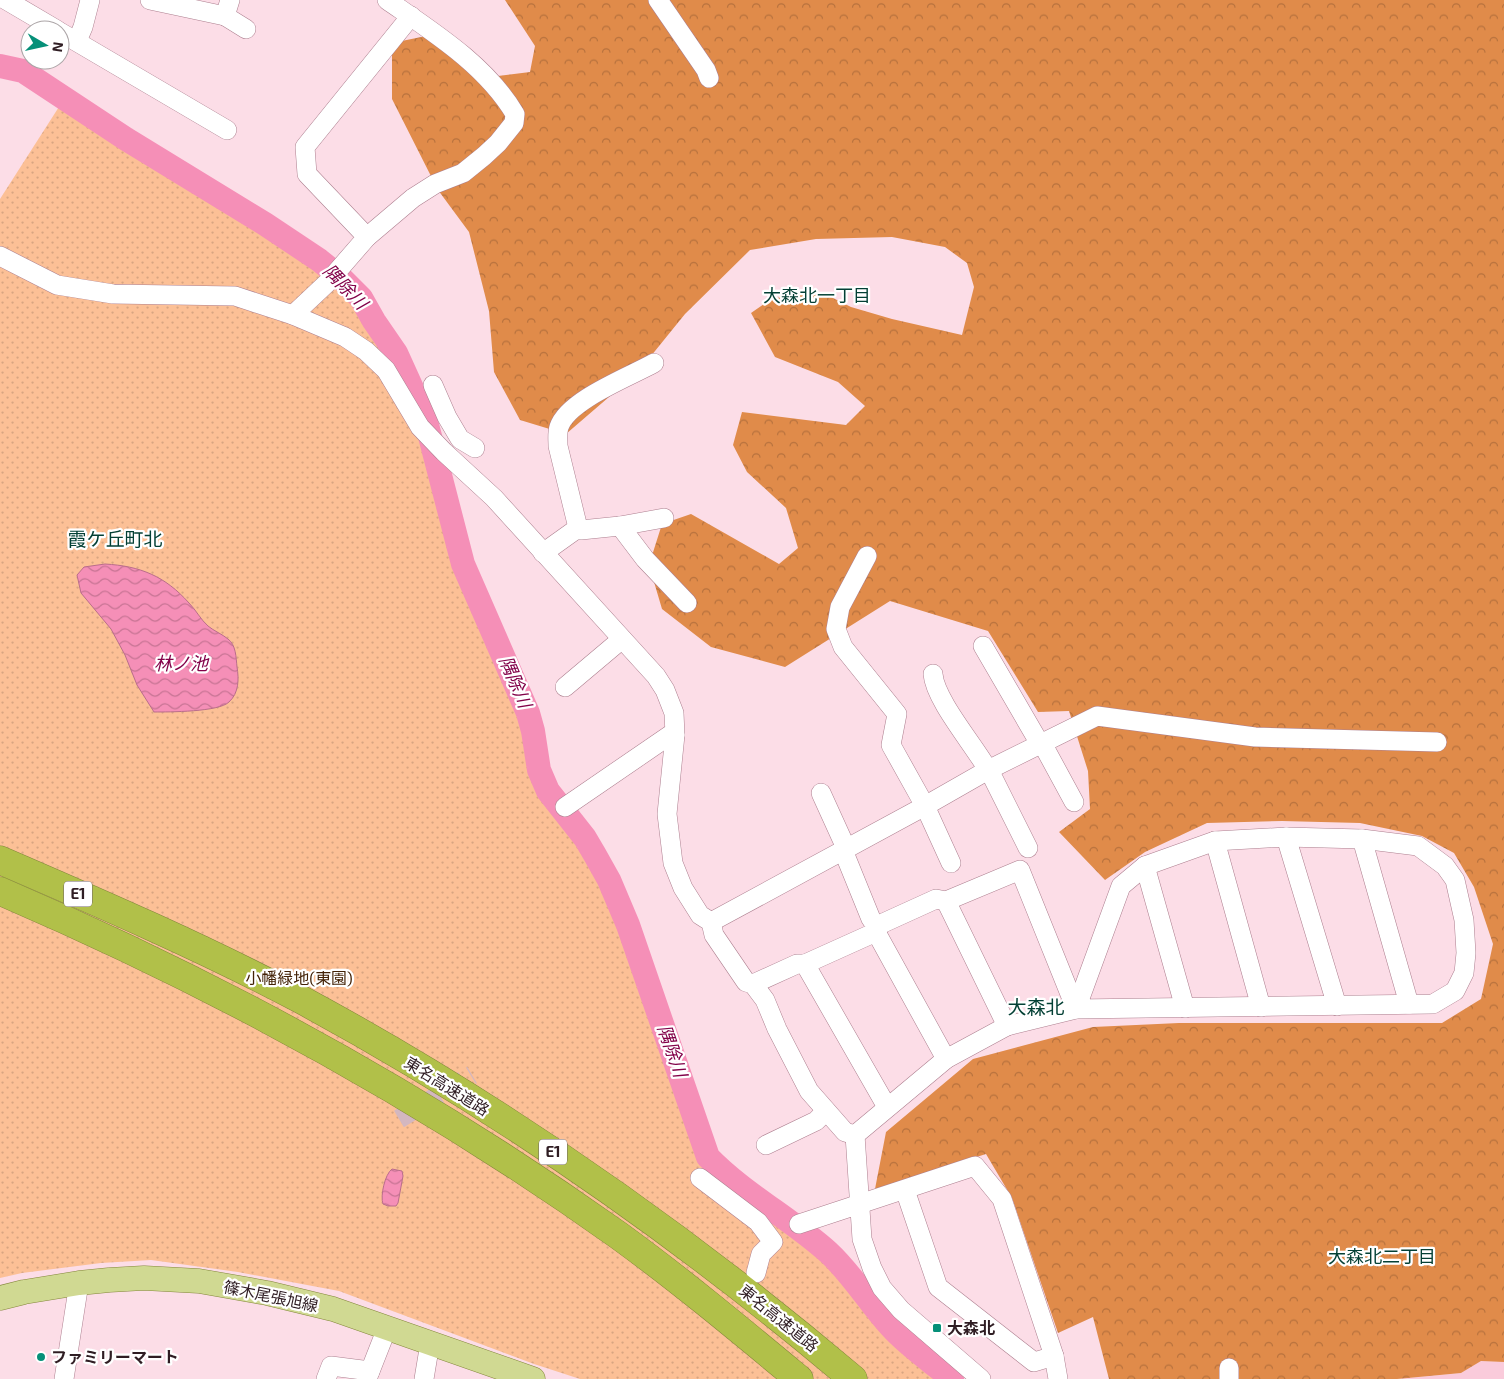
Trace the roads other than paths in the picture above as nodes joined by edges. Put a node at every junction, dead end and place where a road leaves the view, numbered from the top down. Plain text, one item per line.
1 (6, 0) edge
2 (90, 0) edge
3 (150, 0) edge
4 (387, 0) edge
5 (658, 0) edge
6 (228, 8) edge
7 (411, 16) junction
8 (40, 20) edge
9 (246, 29) dead end
10 (70, 37) edge
11 (77, 41) junction
12 (709, 78) dead end
13 (227, 130) dead end
14 (367, 237) junction
15 (0, 256) edge
16 (294, 316) junction
17 (654, 364) dead end
18 (433, 385) dead end
19 (475, 448) dead end
20 (664, 518) dead end
21 (620, 526) junction
22 (578, 528) junction
23 (543, 553) junction
24 (867, 556) dead end
25 (687, 603) dead end
26 (622, 639) junction
27 (983, 646) dead end
28 (933, 674) dead end
29 (564, 687) dead end
30 (675, 736) junction
31 (1437, 742) dead end
32 (1041, 743) junction
33 (988, 770) junction
34 (821, 793) dead end
35 (1074, 802) dead end
36 (925, 806) junction
37 (565, 807) dead end
38 (1286, 837) junction
39 (1362, 839) junction
40 (1215, 841) junction
41 (1028, 848) dead end
42 (845, 849) junction
43 (0, 860) edge
44 (951, 863) dead end
45 (1145, 866) junction
46 (0, 891) edge
47 (946, 901) junction
48 (711, 922) junction
49 (874, 925) junction
50 (805, 964) junction
51 (753, 984) junction
52 (1409, 1004) junction
53 (1337, 1006) junction
54 (1261, 1007) junction
55 (1185, 1008) junction
56 (1076, 1009) junction
57 (1007, 1026) junction
58 (946, 1059) junction
59 (887, 1107) junction
60 (826, 1111) junction
61 (855, 1135) junction
62 (766, 1145) dead end
63 (700, 1178) dead end
64 (905, 1190) junction
65 (860, 1203) junction
66 (799, 1224) dead end
67 (756, 1273) dead end
68 (79, 1283) junction
69 (0, 1298) edge
70 (386, 1328) junction
71 (430, 1343) junction
72 (1054, 1356) junction
73 (369, 1375) edge
74 (64, 1379) edge
75 (326, 1379) edge
76 (424, 1379) edge
77 (533, 1379) edge
78 (799, 1379) edge
79 (854, 1379) edge
80 (981, 1379) edge
81 (1058, 1379) edge

1 - 8 street
2 - 11 street
3 - 6 street
4 - 7 street
5 - 12 street
6 - 9 street
7 - 14 street
7 - 14 street
10 - 11 street
11 - 13 street
14 - 16 street
15 - 16 street
16 - 23 street
17 - 22 street
18 - 19 street
20 - 21 street
21 - 22 street
21 - 25 street
22 - 23 street
23 - 26 street
24 - 36 street
26 - 29 street
26 - 30 street
27 - 32 street
28 - 33 street
30 - 37 street
30 - 48 street
31 - 32 street
32 - 33 street
32 - 35 street
33 - 36 street
33 - 41 street
34 - 42 street
36 - 42 street
36 - 44 street
38 - 39 street
38 - 40 street
38 - 53 street
39 - 52 street
39 - 52 street
40 - 45 street
40 - 54 street
42 - 48 street
42 - 49 street
43 - 79 highway, 東名高速道路 / E1
45 - 55 street
45 - 56 street
46 - 78 highway, 東名高速道路 / E1
47 - 49 street
47 - 56 street
47 - 57 street
48 - 51 street
49 - 50 street
49 - 58 street
50 - 51 street
50 - 59 street
51 - 60 street
52 - 53 street
53 - 54 street
54 - 55 street
55 - 56 street
56 - 57 street
57 - 58 street
58 - 59 street
59 - 61 street
60 - 61 street
60 - 62 street
61 - 65 street
63 - 67 street
64 - 65 street
64 - 72 street
64 - 72 street
65 - 66 street
65 - 80 street
68 - 69 main road, 篠木尾張旭線
68 - 70 main road, 篠木尾張旭線
68 - 74 street
70 - 71 main road, 篠木尾張旭線
70 - 73 street
71 - 76 street
71 - 77 main road, 篠木尾張旭線
72 - 81 street
73 - 75 street

